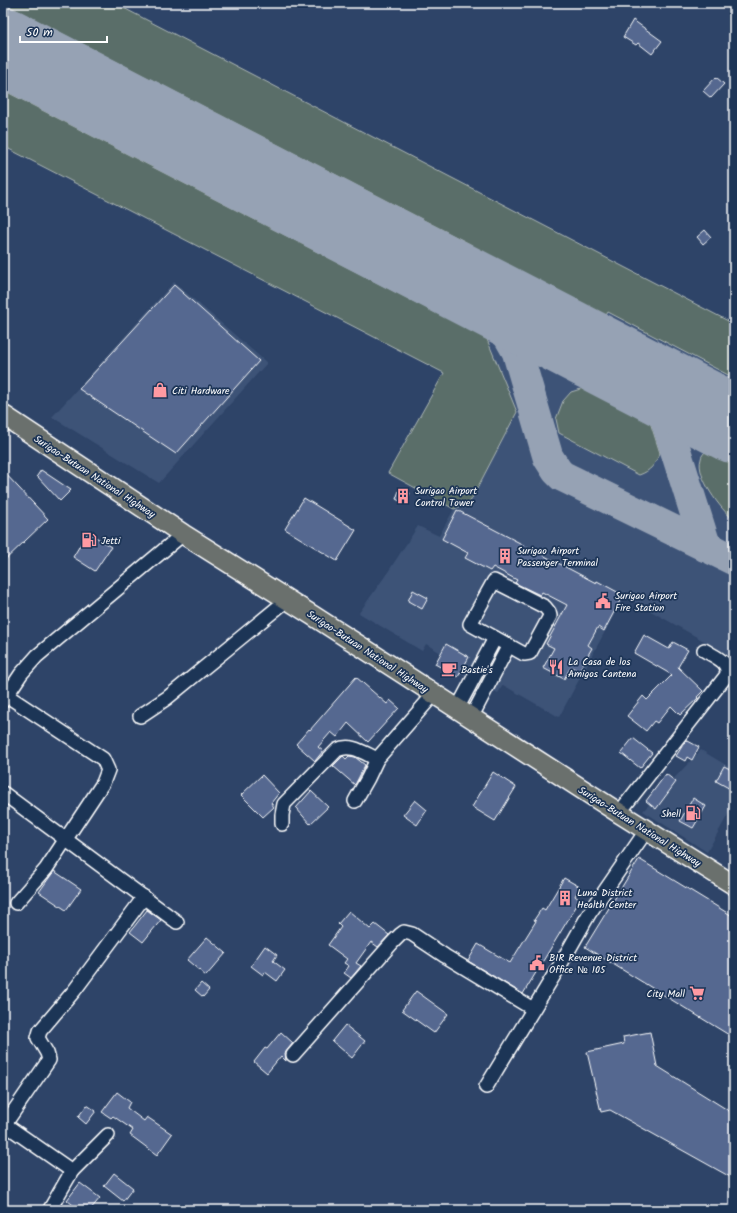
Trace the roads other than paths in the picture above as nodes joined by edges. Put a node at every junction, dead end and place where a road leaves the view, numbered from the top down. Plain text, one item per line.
1 (3, 415) edge
2 (183, 534) junction
3 (287, 600) junction
4 (495, 638) junction
5 (509, 645) junction
6 (704, 650) dead end
7 (434, 694) junction
8 (4, 696) edge
9 (464, 713) junction
10 (140, 716) dead end
11 (377, 759) junction
12 (3, 793) edge
13 (356, 801) dead end
14 (618, 813) junction
15 (282, 824) dead end
16 (646, 831) junction
17 (66, 838) junction
18 (734, 885) edge
19 (144, 897) junction
20 (16, 903) dead end
21 (177, 922) dead end
22 (533, 1009) junction
23 (293, 1056) dead end
24 (486, 1087) dead end
25 (4, 1123) edge
26 (108, 1135) dead end
27 (72, 1171) junction
28 (50, 1209) dead end

1 - 2 highway, Surigao-Butuan National Highway
2 - 3 highway, Surigao-Butuan National Highway
2 - 8 street
3 - 7 highway, Surigao-Butuan National Highway
3 - 10 street
4 - 5 street
4 - 5 street
4 - 9 street
5 - 9 street
6 - 14 street
7 - 9 highway, Surigao-Butuan National Highway
7 - 11 street
8 - 17 street
9 - 14 highway, Surigao-Butuan National Highway
11 - 13 street
11 - 15 street
12 - 17 street
14 - 16 highway, Surigao-Butuan National Highway
16 - 18 highway, Surigao-Butuan National Highway
16 - 22 street
17 - 19 street
17 - 20 street
19 - 21 street
19 - 25 street
22 - 23 street
22 - 24 street
25 - 27 street
26 - 27 street
27 - 28 street

